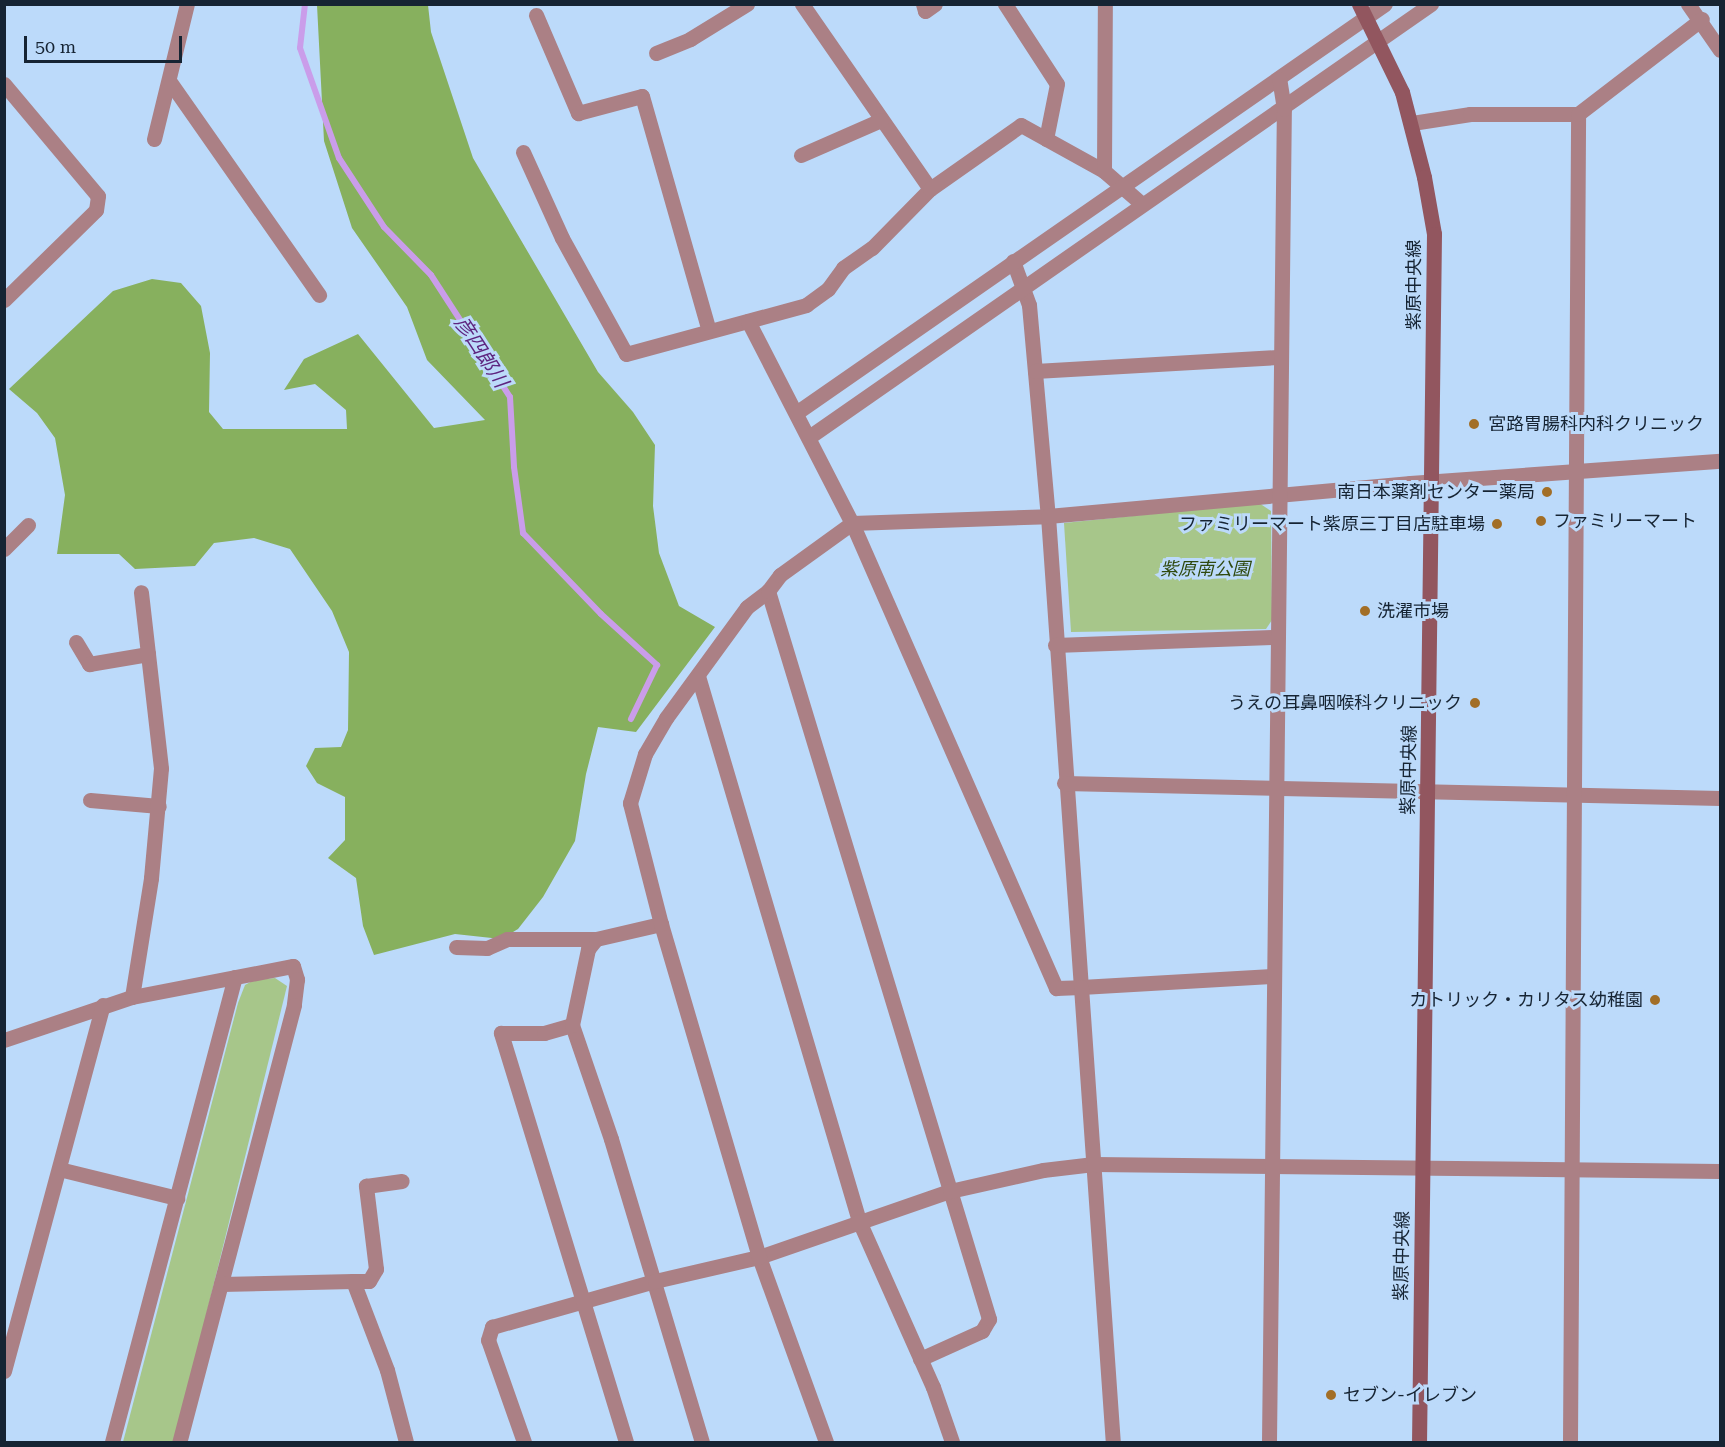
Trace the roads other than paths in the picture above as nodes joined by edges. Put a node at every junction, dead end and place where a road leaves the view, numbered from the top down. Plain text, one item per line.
1 (187, 4) edge
2 (747, 4) edge
3 (802, 4) edge
4 (923, 4) edge
5 (935, 4) edge
6 (1005, 4) edge
7 (1105, 4) edge
8 (1385, 4) edge
9 (1431, 4) edge
10 (1688, 4) edge
11 (1362, 11) edge
12 (536, 15) dead end
13 (1702, 19) junction
14 (1378, 41) junction
15 (1720, 50) edge
16 (656, 52) dead end
17 (1279, 79) junction
18 (170, 82) junction
19 (7, 93) edge
20 (1284, 109) junction
21 (1578, 114) junction
22 (881, 120) junction
23 (1412, 123) junction
24 (154, 139) dead end
25 (1046, 139) junction
26 (523, 152) dead end
27 (801, 155) dead end
28 (1104, 171) junction
29 (1123, 188) junction
30 (930, 189) junction
31 (1142, 204) junction
32 (1013, 261) junction
33 (1024, 289) junction
34 (319, 294) dead end
35 (4, 300) edge
36 (748, 321) junction
37 (709, 331) junction
38 (1281, 357) junction
39 (1035, 371) junction
40 (796, 413) junction
41 (809, 437) junction
42 (1720, 461) edge
43 (1577, 471) junction
44 (1432, 482) junction
45 (1280, 494) junction
46 (1048, 516) junction
47 (852, 523) junction
48 (28, 525) dead end
49 (4, 549) edge
50 (768, 591) junction
51 (141, 592) dead end
52 (1278, 637) junction
53 (76, 642) dead end
54 (1055, 645) junction
55 (148, 654) junction
56 (698, 676) junction
57 (1064, 783) junction
58 (1277, 788) junction
59 (1428, 792) junction
60 (1574, 794) junction
61 (1720, 798) edge
62 (90, 800) dead end
63 (159, 806) junction
64 (661, 924) junction
65 (596, 939) junction
66 (456, 947) dead end
67 (235, 976) junction
68 (1274, 976) junction
69 (1081, 987) junction
70 (132, 997) junction
71 (103, 1005) junction
72 (572, 1025) junction
73 (4, 1040) edge
74 (1094, 1164) junction
75 (1274, 1166) junction
76 (1423, 1166) junction
77 (59, 1169) junction
78 (1571, 1169) junction
79 (1720, 1171) edge
80 (402, 1181) dead end
81 (950, 1191) junction
82 (177, 1198) junction
83 (858, 1221) junction
84 (759, 1257) junction
85 (353, 1281) junction
86 (655, 1281) junction
87 (221, 1284) junction
88 (584, 1300) junction
89 (12, 1315) edge
90 (920, 1359) junction
91 (4, 1371) edge
92 (112, 1443) edge
93 (179, 1443) edge
94 (406, 1443) edge
95 (524, 1443) edge
96 (626, 1443) edge
97 (702, 1443) edge
98 (826, 1443) edge
99 (951, 1443) edge
100 (1113, 1443) edge
101 (1269, 1443) edge
102 (1419, 1443) edge
103 (1570, 1443) edge

1 - 18 street
2 - 16 street
3 - 22 street
4 - 5 street
6 - 25 street
7 - 28 street
8 - 11 street
9 - 14 street
10 - 13 street
11 - 14 street, 紫原中央線
11 - 17 street
12 - 37 street
13 - 15 street
13 - 21 street
14 - 20 street
14 - 23 street, 紫原中央線
17 - 20 street
17 - 29 street
18 - 24 street
18 - 34 street
19 - 35 street
20 - 31 street
20 - 38 street
21 - 23 street
21 - 43 street
22 - 27 street
22 - 30 street
23 - 44 street, 紫原中央線
25 - 28 street
25 - 30 street
26 - 37 street
28 - 29 street
29 - 31 street
29 - 32 street
30 - 36 street
31 - 33 street
32 - 33 street
32 - 40 street
33 - 39 street
33 - 41 street
36 - 37 street
36 - 40 street
38 - 39 street
38 - 45 street
39 - 46 street
40 - 41 street
41 - 47 street
42 - 43 street
43 - 44 street
43 - 60 street
44 - 45 street
44 - 59 street, 紫原中央線
45 - 46 street
45 - 52 street
46 - 47 street
46 - 54 street
47 - 50 street
47 - 69 street
48 - 49 street
50 - 56 street
50 - 81 street
51 - 55 street
52 - 54 street
52 - 58 street
53 - 55 street
54 - 57 street
55 - 63 street
56 - 64 street
56 - 83 street
57 - 58 street
57 - 69 street
58 - 59 street
58 - 68 street
59 - 60 street
59 - 76 street, 紫原中央線
60 - 61 street
60 - 78 street
62 - 63 street
63 - 70 street
64 - 65 street
64 - 84 street
65 - 66 street
65 - 72 street
67 - 70 street
67 - 82 street
67 - 87 street
68 - 69 street
68 - 75 street
69 - 74 street
70 - 71 street
71 - 73 street
71 - 77 street
72 - 86 street
72 - 88 street
74 - 75 street
74 - 81 street
74 - 100 street
75 - 76 street
75 - 101 street
76 - 78 street
76 - 102 street, 紫原中央線
77 - 82 street
77 - 89 street
78 - 79 street
78 - 103 street
80 - 85 street
81 - 83 street
81 - 90 street
82 - 92 street
83 - 84 street
83 - 90 street
84 - 86 street
84 - 98 street
85 - 87 street
85 - 94 street
86 - 88 street
86 - 97 street
87 - 93 street
88 - 95 street
88 - 96 street
89 - 91 street
90 - 99 street

